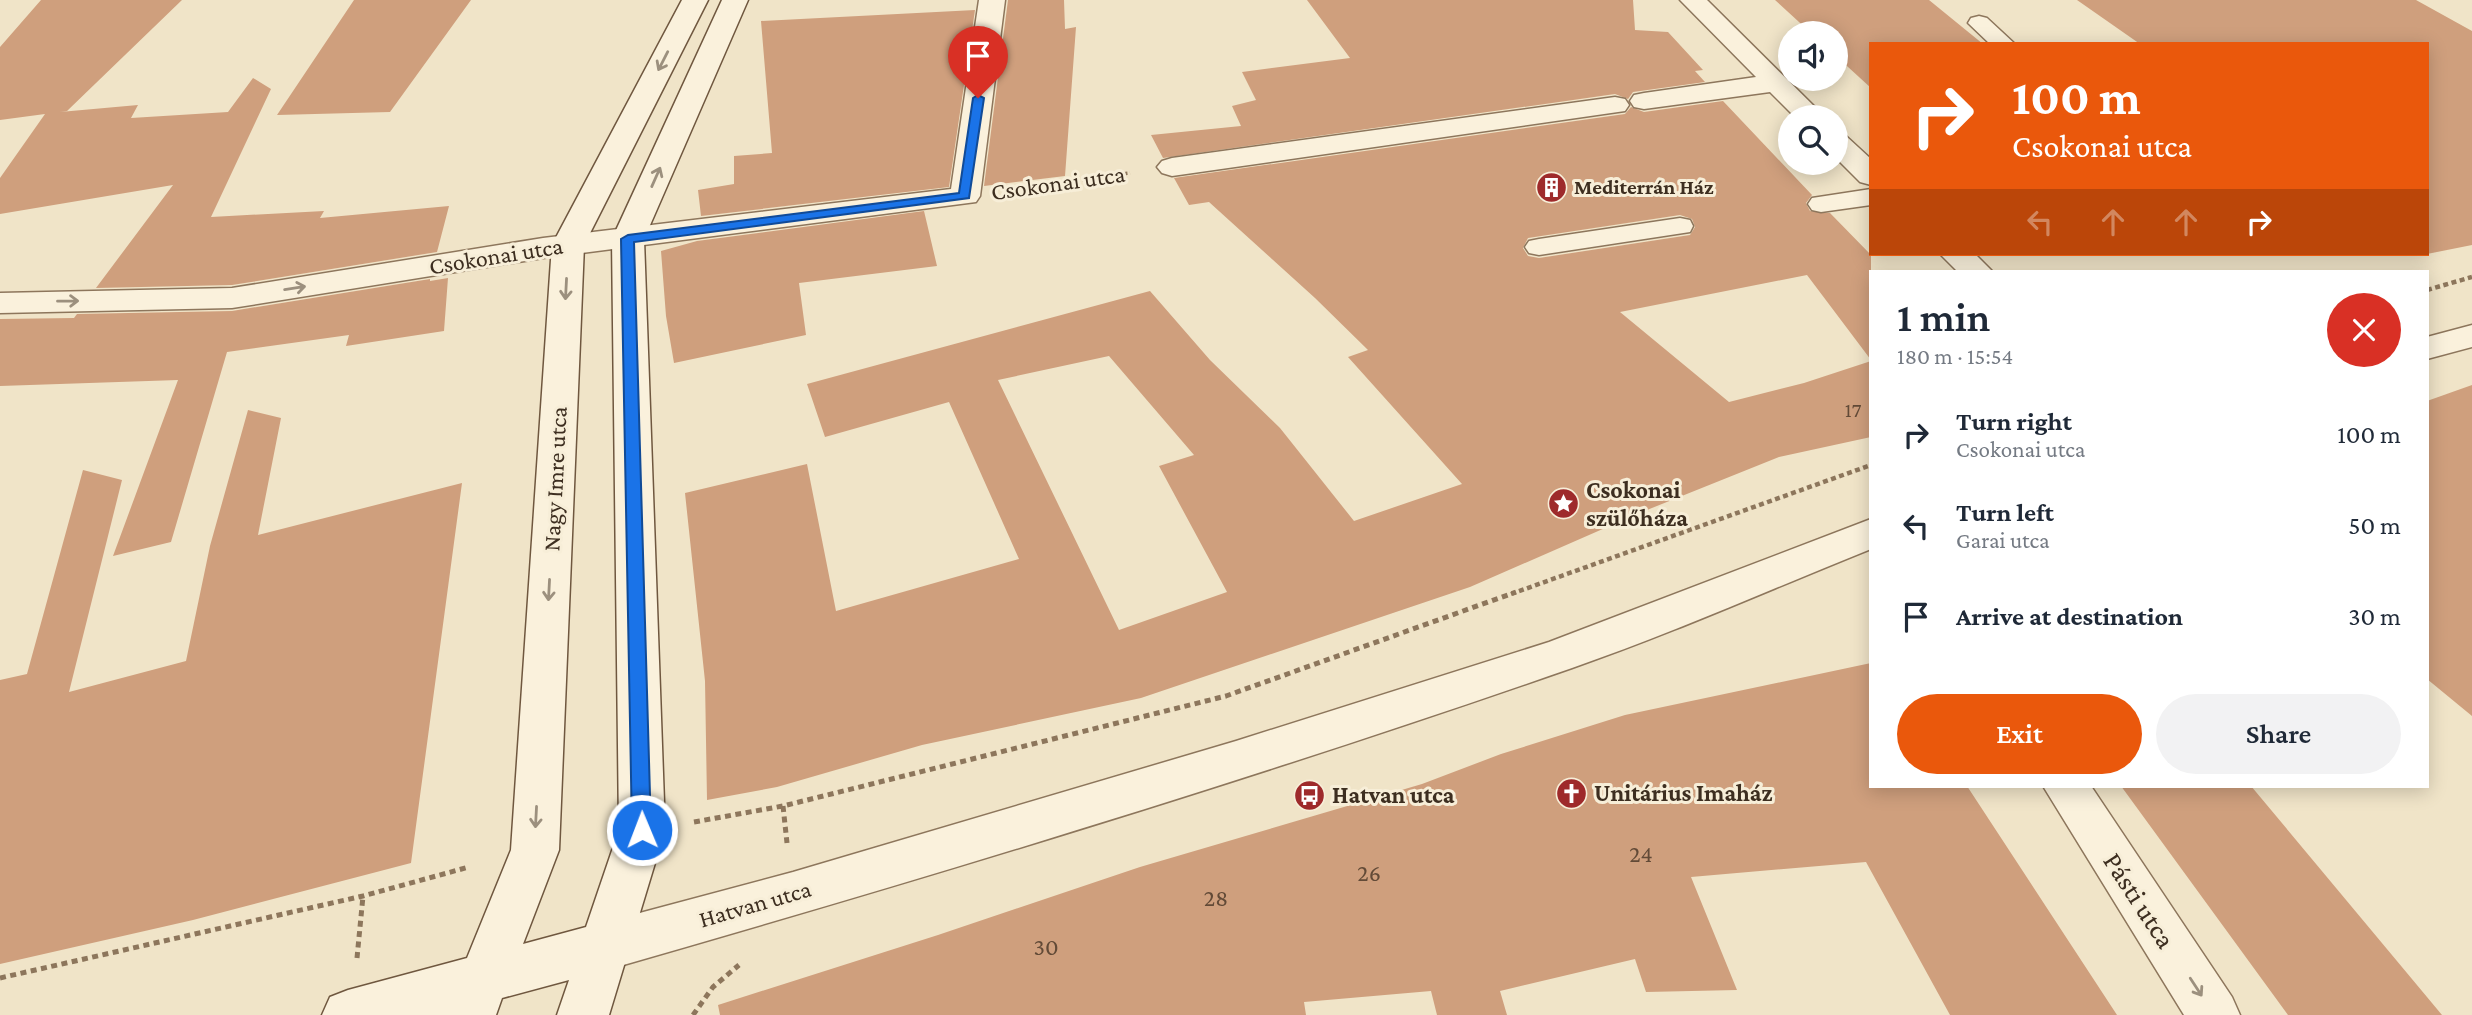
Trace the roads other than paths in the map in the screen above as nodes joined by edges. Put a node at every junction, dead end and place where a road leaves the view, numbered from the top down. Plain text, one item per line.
1 (695, 0) edge
2 (735, 0) edge
3 (992, 0) edge
4 (1693, 0) edge
5 (1979, 23) dead end
6 (2002, 42) edge
7 (1775, 83) junction
8 (1644, 101) dead end
9 (1615, 105) dead end
10 (1798, 105) edge
11 (1848, 154) edge
12 (1172, 167) road end
13 (1869, 174) edge
14 (1869, 197) edge
15 (1821, 204) dead end
16 (1680, 226) dead end
17 (628, 239) junction
18 (568, 245) junction
19 (1539, 247) dead end
20 (1958, 256) edge
21 (1975, 270) edge
22 (0, 303) edge
23 (2472, 335) edge
24 (2429, 347) edge
25 (1869, 534) edge
26 (2067, 788) edge
27 (606, 946) junction
28 (477, 997) edge
29 (348, 1015) edge
30 (583, 1015) edge
31 (2214, 1015) edge

1 -> 18 street, Nagy Imre utca
17 -> 2 street
3 - 17 street, Csokonai utca
4 - 7 street
5 - 6 lane
7 - 8 street
7 - 10 street
9 - 12 street
11 - 13 street
14 - 15 lane
16 - 19 lane
17 - 18 street, Csokonai utca
17 - 27 street
22 -> 18 street, Csokonai utca
18 -> 28 street, Nagy Imre utca
20 - 21 street
23 - 24 street
25 - 27 street, Hatvan utca
26 -> 31 street, Pásti utca
27 - 28 street, Hatvan utca
27 - 30 street
28 - 29 street, Hatvan utca

